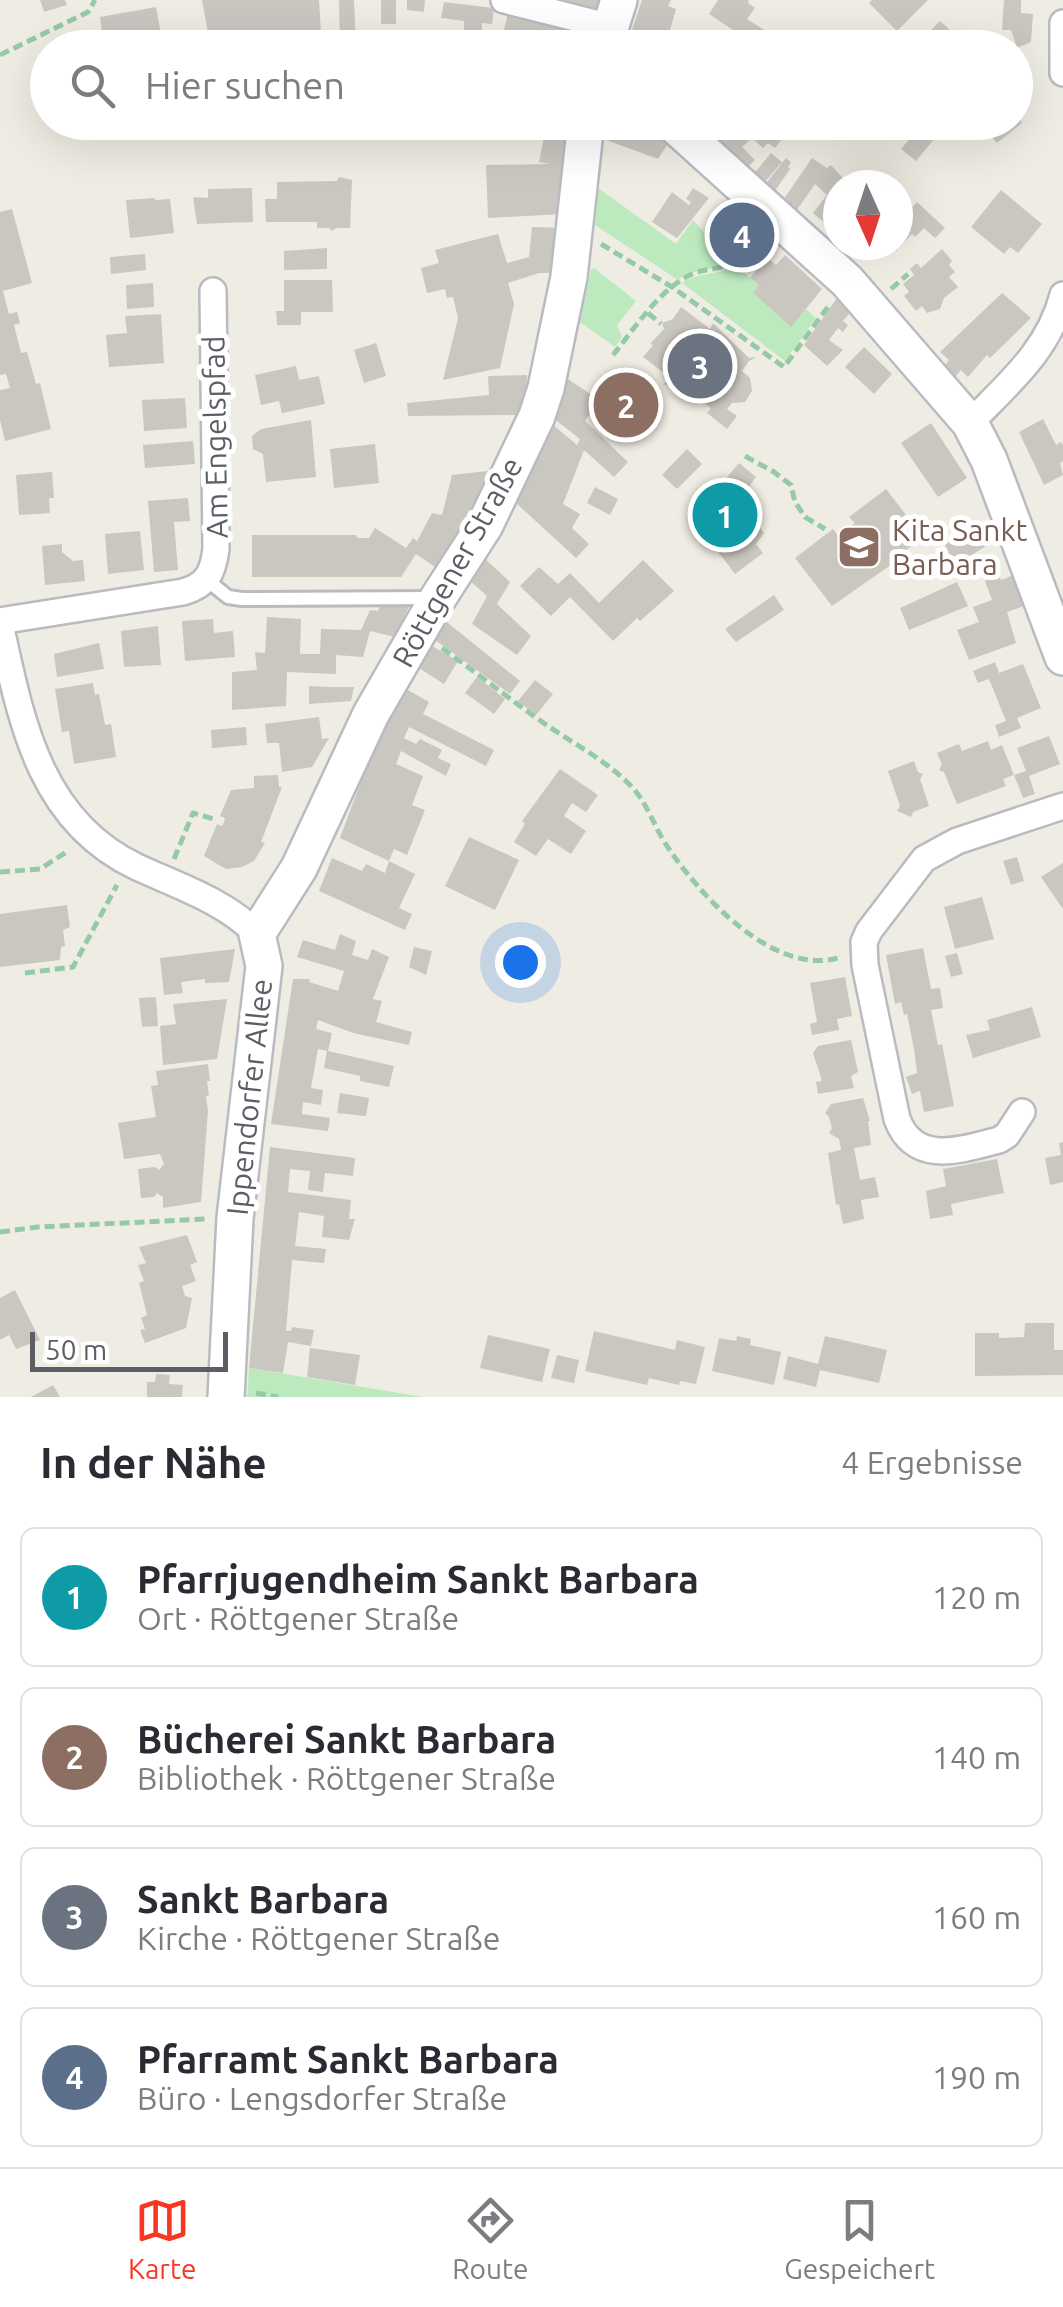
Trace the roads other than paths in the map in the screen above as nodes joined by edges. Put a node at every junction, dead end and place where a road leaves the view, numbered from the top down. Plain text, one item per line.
1 (504, 0) edge
2 (1063, 24) edge
3 (611, 25) edge
4 (1063, 73) edge
5 (584, 140) edge
6 (691, 140) edge
7 (213, 292) dead end
8 (1063, 296) edge
9 (970, 423) junction
10 (208, 580) junction
11 (438, 598) junction
12 (0, 623) edge
13 (1063, 658) edge
14 (348, 760) joint
15 (1063, 806) edge
16 (257, 934) junction
17 (1022, 1112) dead end
18 (237, 1394) edge

1 - 3 street
2 - 4 street
5 - 11 street, Röttgener Straße
6 - 9 street
7 - 10 street, Am Engelspfad
8 - 9 street
9 - 13 street
10 - 11 lane, Am Engelspfad
10 - 12 street, Am Engelspfad
11 - 14 street, Röttgener Straße
12 - 16 street
14 - 16 street, Ippendorfer Allee
15 - 17 street
16 - 18 street, Ippendorfer Allee

